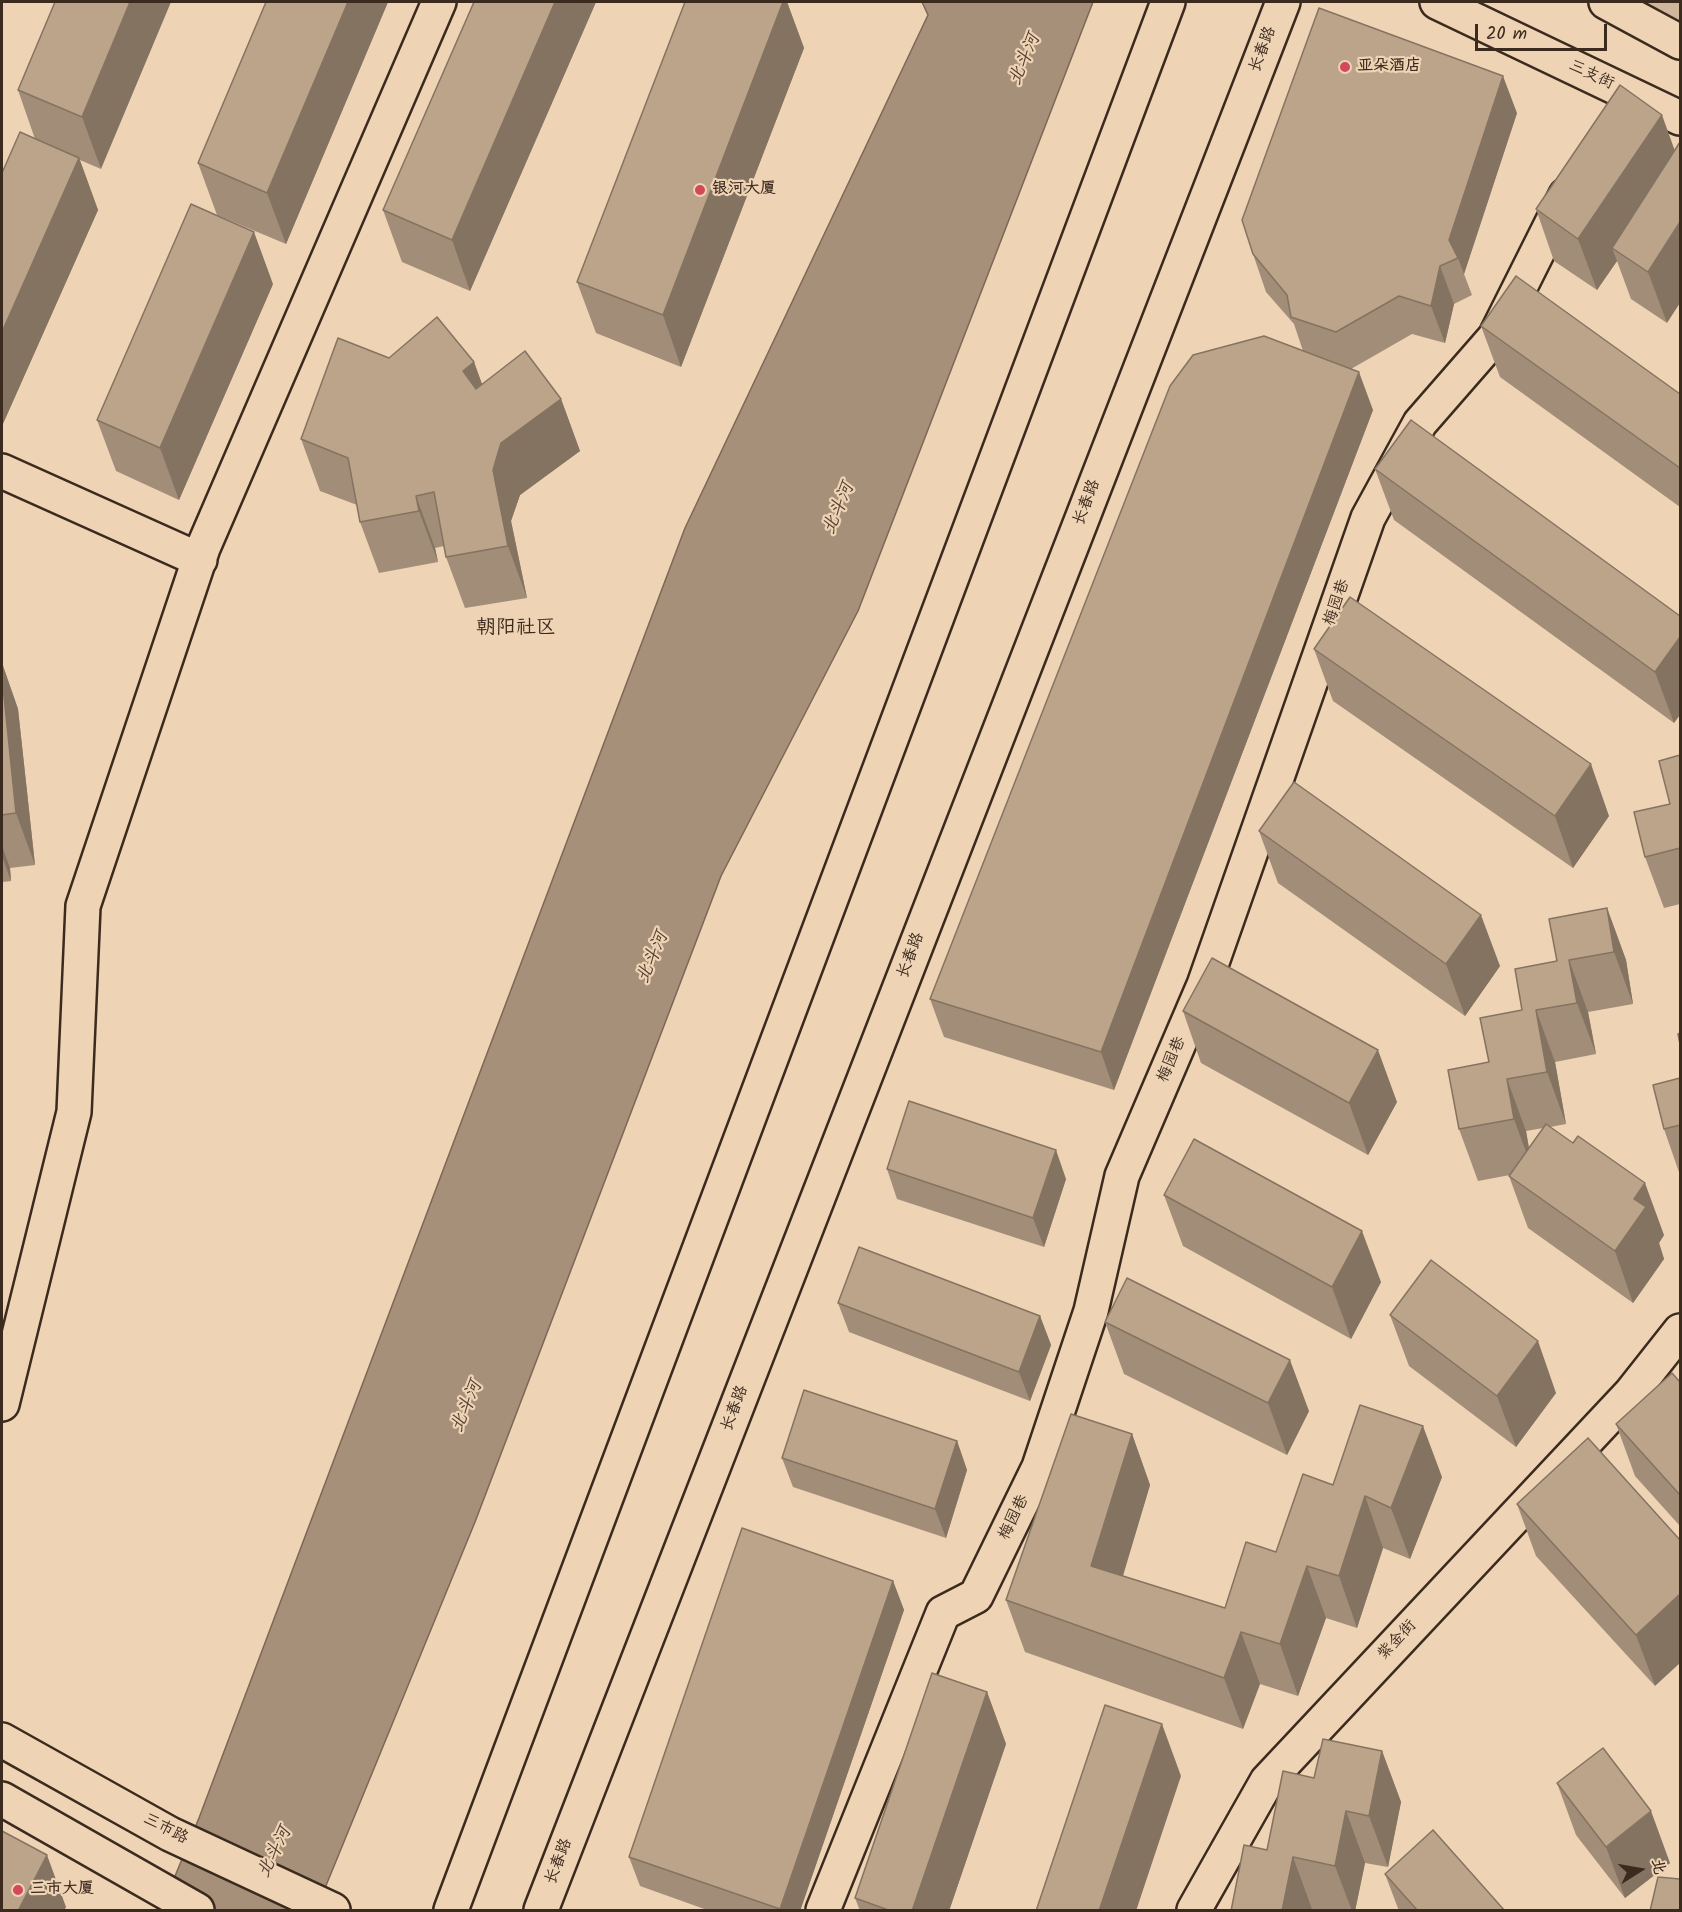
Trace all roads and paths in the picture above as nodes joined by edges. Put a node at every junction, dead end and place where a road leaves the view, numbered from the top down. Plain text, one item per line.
1 (439, 2) edge
2 (1168, 2) edge
3 (1283, 2) edge
4 (1437, 2) edge
5 (1606, 2) edge
6 (1680, 42) edge
7 (1618, 89) junction
8 (1680, 118) edge
9 (1603, 120) edge
10 (1577, 172) edge
11 (2, 471) edge
12 (200, 560) junction
13 (1675, 1351) edge
14 (2, 1404) edge
15 (2, 1740) edge
16 (2, 1799) edge
17 (197, 1911) edge
18 (333, 1911) edge
19 (451, 1911) edge
20 (541, 1911) edge
21 (823, 1911) edge
22 (1194, 1911) edge

1 - 12 street
2 - 19 street
3 - 20 street, 长春路
4 - 7 street, 三支街
5 - 6 street
7 - 8 street, 三支街
7 - 9 street
10 - 21 street, 梅园巷
11 - 12 street
12 - 14 street
13 - 22 street, 紫金街
15 - 18 street, 三市路
16 - 17 street

